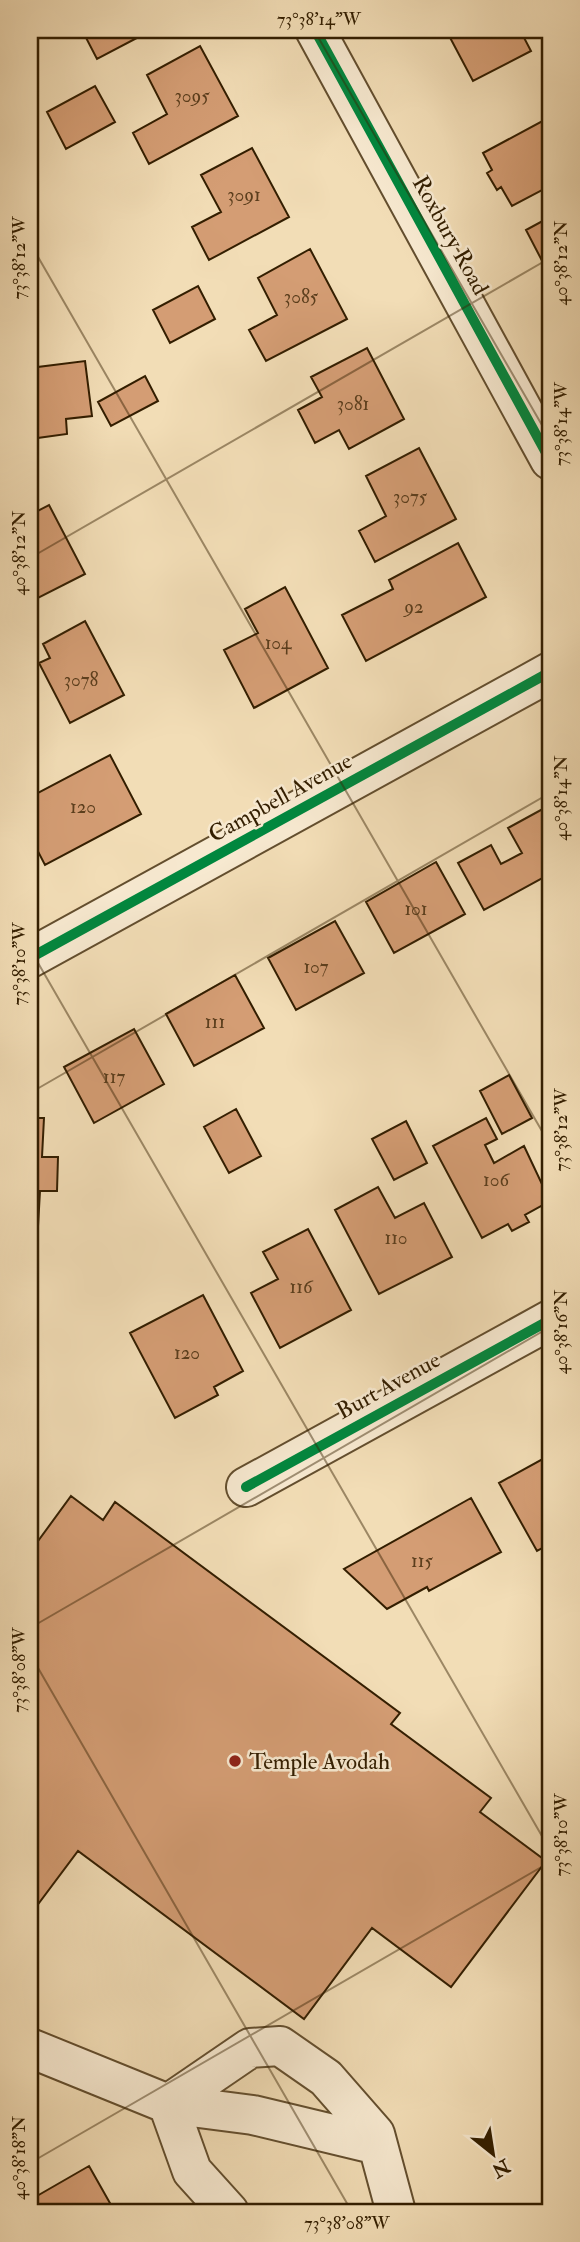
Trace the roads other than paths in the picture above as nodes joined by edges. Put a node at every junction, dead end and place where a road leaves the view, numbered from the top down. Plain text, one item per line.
1 (315, 30) edge
2 (550, 460) edge
3 (550, 672) edge
4 (30, 958) edge
5 (550, 1321) edge
6 (246, 1487) dead end
7 (30, 2048) edge
8 (168, 2104) junction
9 (376, 2139) junction
10 (229, 2212) edge
11 (396, 2212) edge

1 - 2 street, Roxbury Road
3 - 4 street, Campbell Avenue
5 - 6 street, Burt Avenue
7 - 8 street
8 - 9 street
8 - 9 street
8 - 10 street
9 - 11 street

